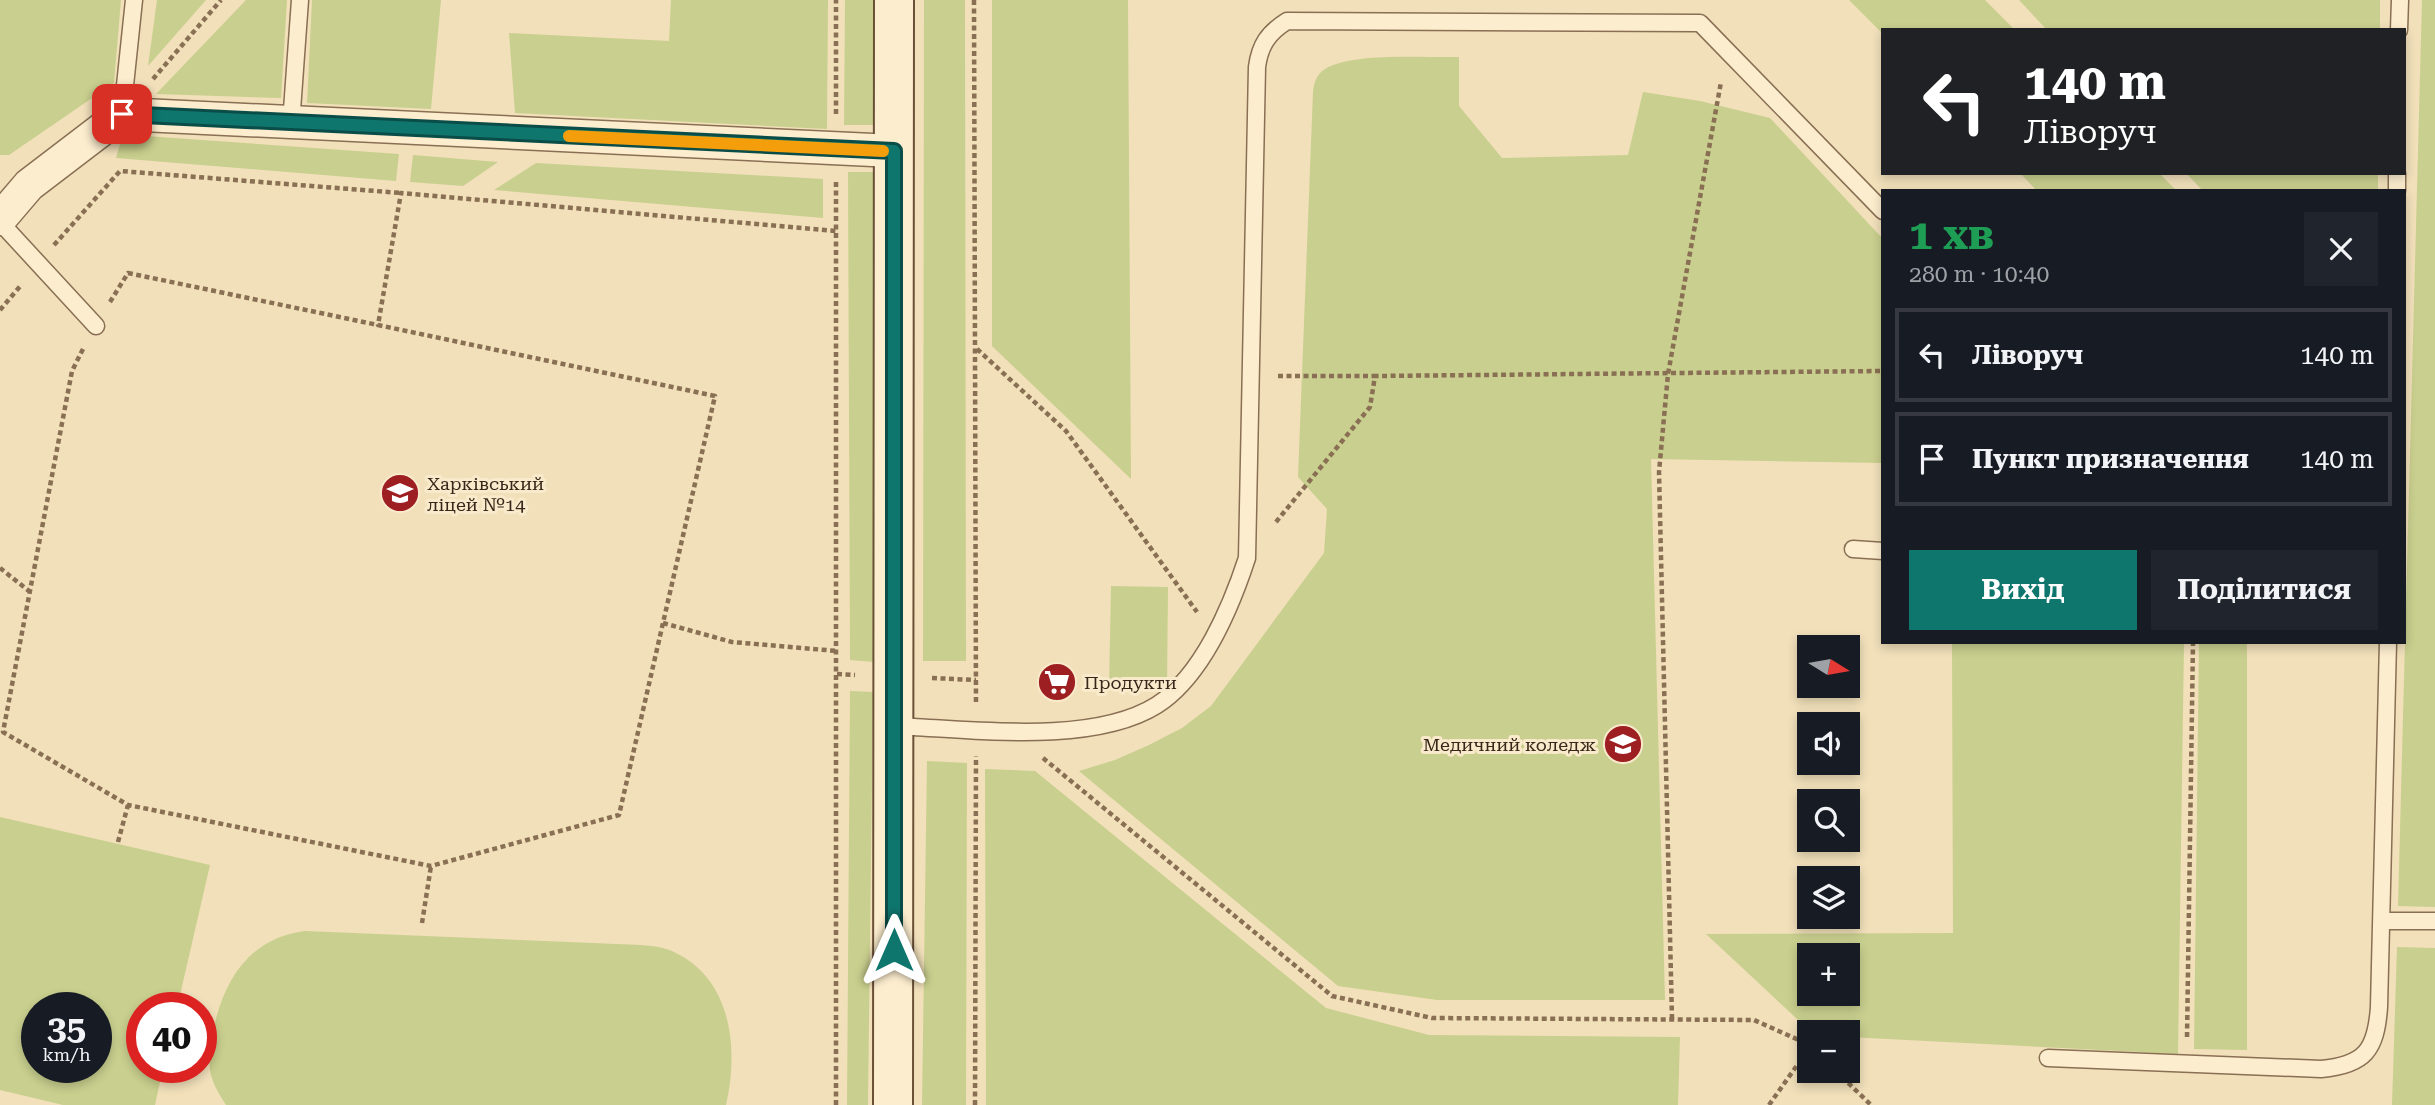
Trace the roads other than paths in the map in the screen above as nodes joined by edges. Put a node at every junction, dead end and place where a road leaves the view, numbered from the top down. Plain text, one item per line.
1 (134, 0) edge
2 (300, 0) edge
3 (894, 0) edge
4 (2400, 0) edge
5 (2399, 28) edge
6 (122, 114) junction
7 (291, 124) junction
8 (894, 151) junction
9 (14, 184) edge
10 (1881, 209) edge
11 (0, 220) edge
12 (96, 326) road end
13 (1853, 549) dead end
14 (1881, 551) edge
15 (2388, 644) edge
16 (895, 726) junction
17 (2382, 921) junction
18 (2435, 921) edge
19 (2048, 1058) dead end
20 (893, 1105) edge

1 - 6 lane
2 - 7 lane
3 - 8 street
4 - 5 lane
6 - 7 street
6 - 9 street
7 - 8 street
8 - 16 street
9 - 11 street
10 - 16 lane
11 - 12 lane
13 - 14 lane
15 - 17 lane
16 - 20 street
17 - 18 lane
17 - 19 lane

